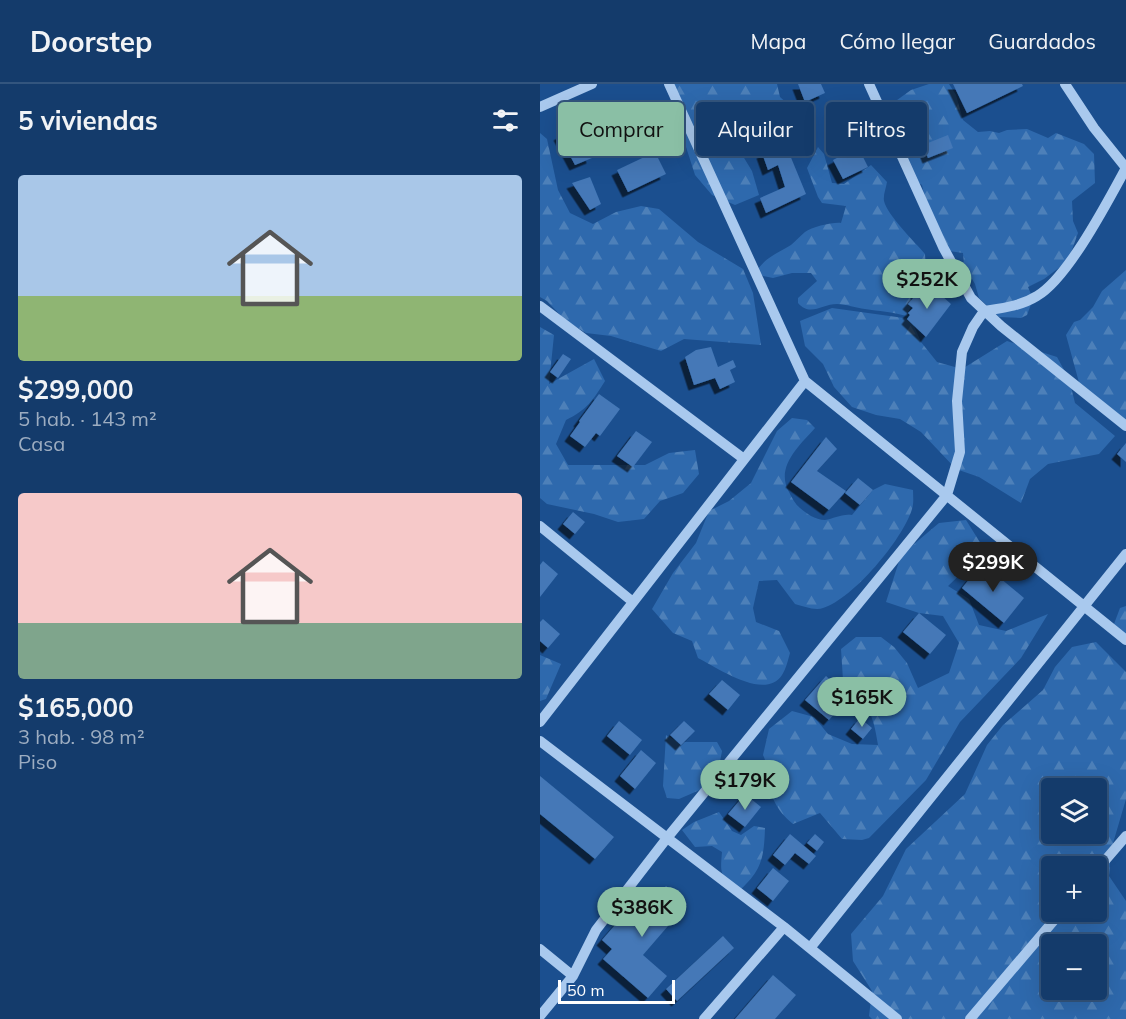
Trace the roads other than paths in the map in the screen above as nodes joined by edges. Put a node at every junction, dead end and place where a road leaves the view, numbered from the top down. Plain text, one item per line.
1 (592, 84) edge
2 (669, 84) edge
3 (869, 84) edge
4 (1065, 84) edge
5 (540, 107) edge
6 (1126, 168) edge
7 (540, 306) edge
8 (984, 311) junction
9 (805, 381) junction
10 (1126, 426) edge
11 (744, 459) junction
12 (946, 495) junction
13 (540, 526) edge
14 (1126, 554) edge
15 (633, 602) junction
16 (1084, 606) junction
17 (1126, 640) edge
18 (540, 722) edge
19 (540, 741) edge
20 (1126, 836) edge
21 (667, 838) junction
22 (1107, 858) edge
23 (1052, 922) edge
24 (784, 927) junction
25 (810, 948) junction
26 (540, 949) edge
27 (573, 976) junction
28 (540, 1016) edge
29 (704, 1019) edge
30 (897, 1019) edge
31 (970, 1019) edge

1 - 5 street
2 - 9 street
3 - 8 street
4 - 6 street
6 - 8 street
7 - 11 street
8 - 10 street
8 - 12 street
9 - 11 street
9 - 12 street
11 - 15 street
12 - 16 street
12 - 21 street
13 - 15 street
14 - 16 street
15 - 18 street
16 - 17 street
16 - 25 street
19 - 21 street
20 - 22 street
21 - 24 street
21 - 27 street
23 - 31 street
24 - 25 street
24 - 29 street
25 - 30 street
26 - 27 street
27 - 28 street

